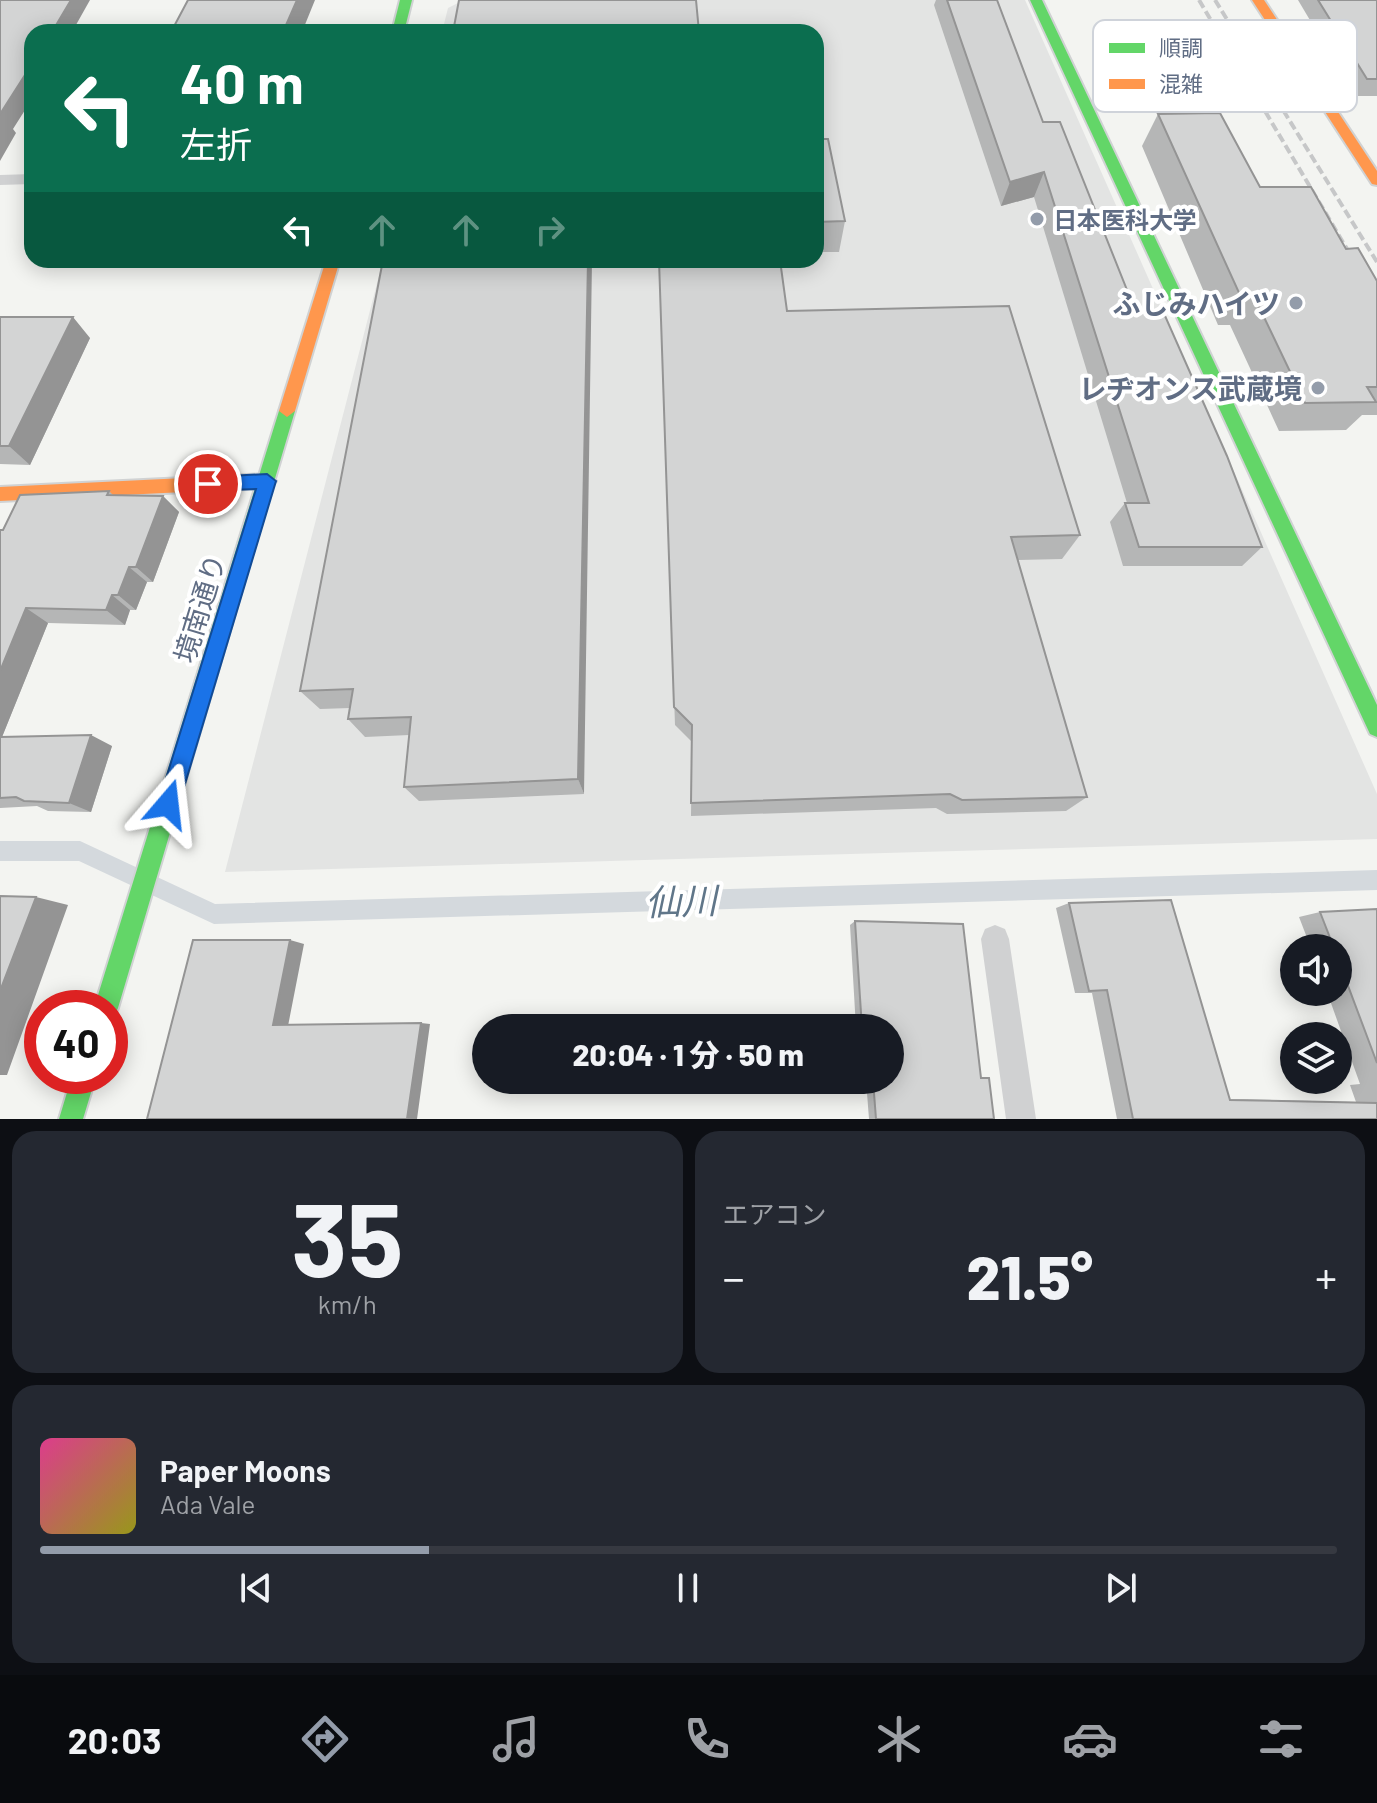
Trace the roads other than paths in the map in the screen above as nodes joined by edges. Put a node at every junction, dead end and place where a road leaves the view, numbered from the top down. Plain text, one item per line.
1 (406, 0) edge
2 (1036, 0) edge
3 (1258, 0) edge
4 (1271, 20) edge
5 (400, 24) edge
6 (1332, 112) edge
7 (24, 179) edge
8 (0, 180) edge
9 (1377, 181) edge
10 (331, 268) edge
11 (267, 481) junction
12 (0, 494) edge
13 (1377, 727) edge
14 (995, 939) dead end
15 (112, 990) edge
16 (79, 1094) edge
17 (71, 1119) edge
18 (1021, 1119) edge

1 - 5 street
2 - 13 street
3 - 4 street
6 - 9 street
7 - 8 lane
10 - 11 street, 境南通り
11 - 12 street
11 - 15 street, 境南通り
14 - 18 lane
16 - 17 street

